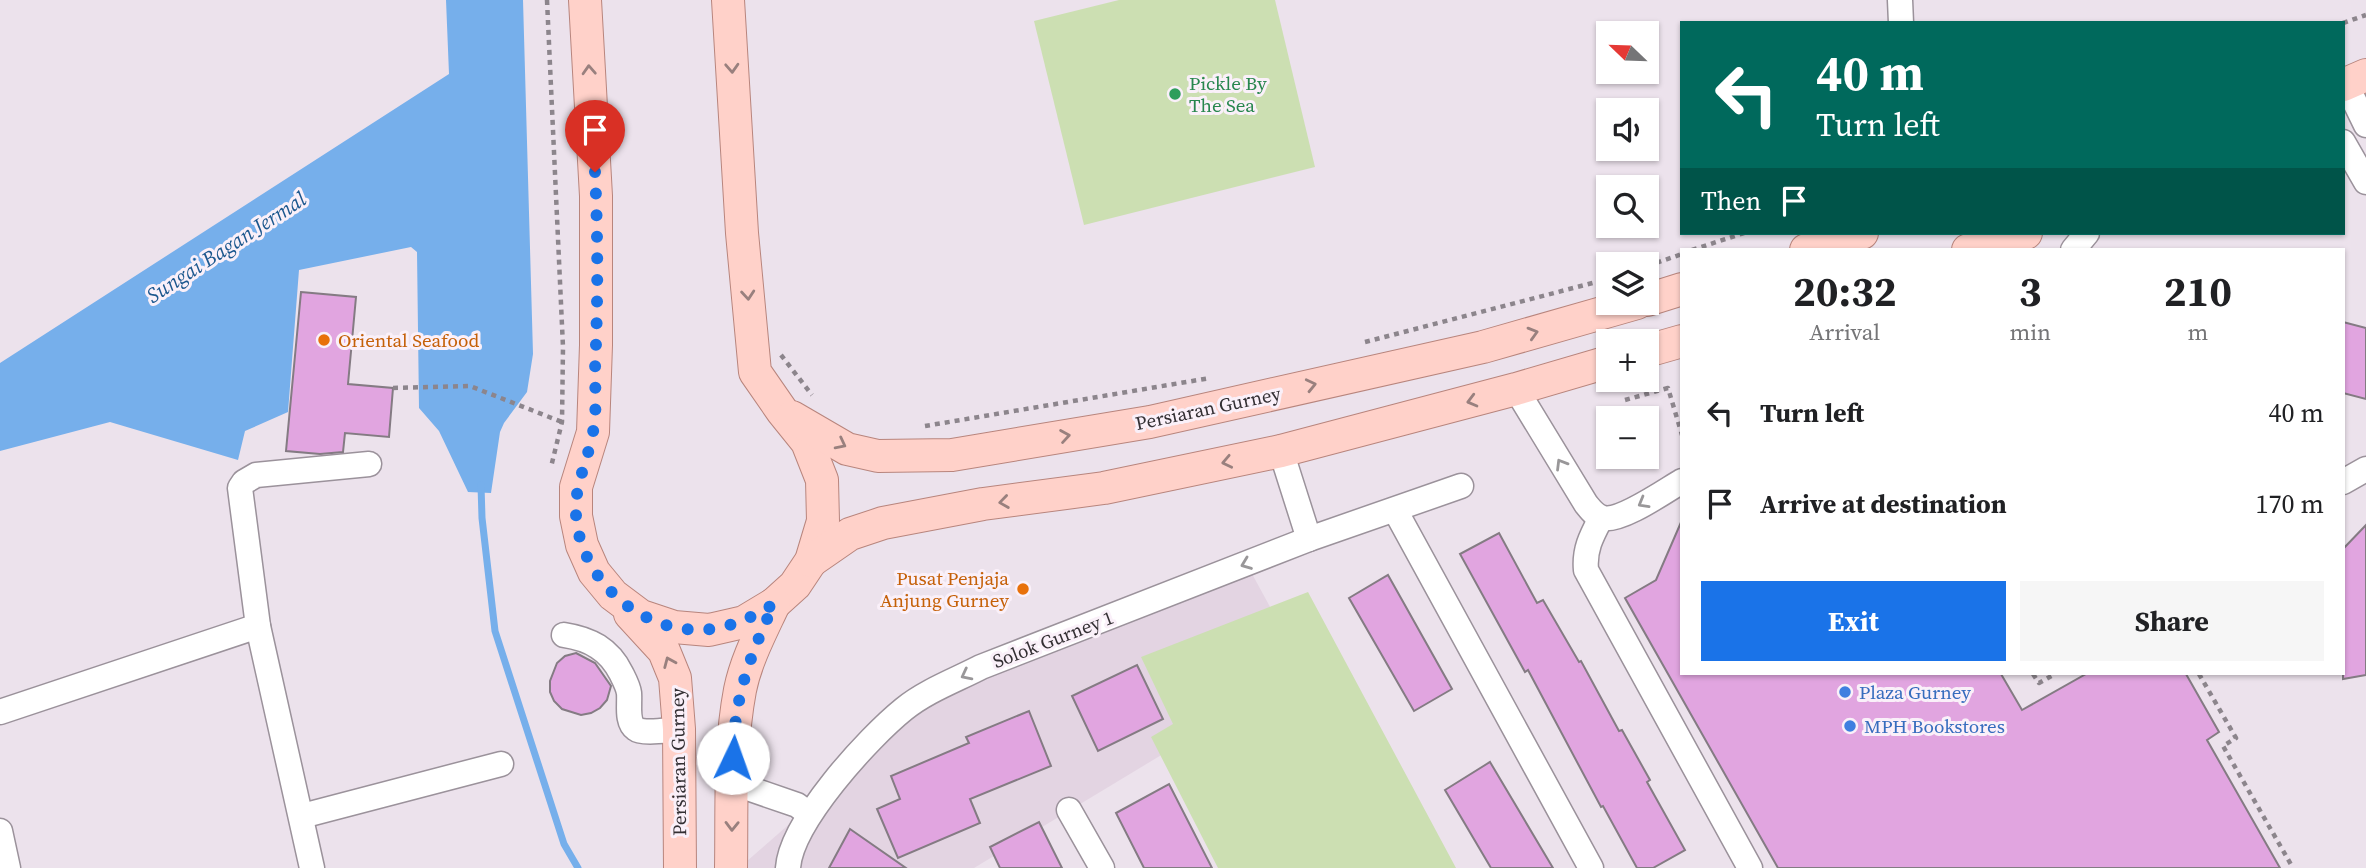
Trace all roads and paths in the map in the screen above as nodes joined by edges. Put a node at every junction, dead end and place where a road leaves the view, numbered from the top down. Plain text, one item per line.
1 (585, 0) edge
2 (728, 0) edge
3 (1900, 0) edge
4 (2366, 15) edge
5 (1901, 21) edge
6 (2345, 22) edge
7 (2352, 81) edge
8 (2366, 125) edge
9 (2345, 146) edge
10 (2366, 183) edge
11 (1738, 235) edge
12 (1855, 235) edge
13 (2019, 235) edge
14 (1698, 248) edge
15 (1813, 248) edge
16 (1975, 248) edge
17 (1680, 255) edge
18 (1659, 262) edge
19 (1596, 282) edge
20 (1680, 290) edge
21 (1659, 296) edge
22 (1596, 315) edge
23 (1680, 342) edge
24 (1361, 344) dead end
25 (777, 346) dead end
26 (1659, 348) edge
27 (1596, 366) edge
28 (1212, 377) dead end
29 (393, 388) dead end
30 (1516, 389) junction
31 (1625, 400) dead end
32 (817, 401) dead end
33 (782, 411) junction
34 (562, 422) dead end
35 (916, 428) dead end
36 (1680, 428) edge
37 (1281, 451) junction
38 (369, 464) dead end
39 (2366, 469) edge
40 (2345, 481) edge
41 (1680, 482) edge
42 (1461, 486) dead end
43 (1395, 510) junction
44 (1601, 517) junction
45 (1309, 539) junction
46 (811, 561) junction
47 (613, 595) junction
48 (774, 604) junction
49 (258, 626) junction
50 (564, 635) dead end
51 (2034, 675) edge
52 (2053, 675) edge
53 (2200, 675) edge
54 (0, 712) edge
55 (679, 729) junction
56 (501, 764) dead end
57 (733, 783) junction
58 (1069, 810) dead end
59 (809, 814) junction
60 (302, 816) junction
61 (0, 831) edge
62 (8, 868) edge
63 (312, 868) edge
64 (680, 868) edge
65 (731, 868) edge
66 (788, 868) edge
67 (1102, 868) edge
68 (1591, 868) edge
69 (1750, 868) edge
70 (2293, 868) edge

47 -> 1 main road
2 -> 33 main road
3 - 5 street
4 - 6 path
7 - 8 street
9 - 10 street
11 - 14 path
12 - 15 main road
13 - 16 main road
17 - 18 path
19 - 24 path
20 - 21 main road
33 -> 22 main road, Persiaran Gurney
23 - 26 main road
25 - 32 path
27 - 30 main road
28 - 35 path
29 - 34 path
30 -> 37 main road
44 -> 30 street
31 - 36 path
33 - 46 main road
37 - 45 street
37 -> 46 main road
38 - 49 street
39 - 40 street
41 -> 44 street
42 - 43 street, Solok Gurney 1
43 - 45 street, Solok Gurney 1
43 - 68 street
44 - 69 street
45 -> 59 street, Solok Gurney 1
46 - 48 main road
47 - 48 main road
55 -> 47 main road, Persiaran Gurney
48 - 57 main road
49 - 54 street
49 - 60 street
50 - 55 street
51 - 52 path
53 - 70 path
55 - 64 main road, Persiaran Gurney
56 - 60 street
57 - 59 street
57 -> 65 main road
58 - 67 street
59 - 66 street, Solok Gurney 1
60 - 63 street
61 - 62 street

